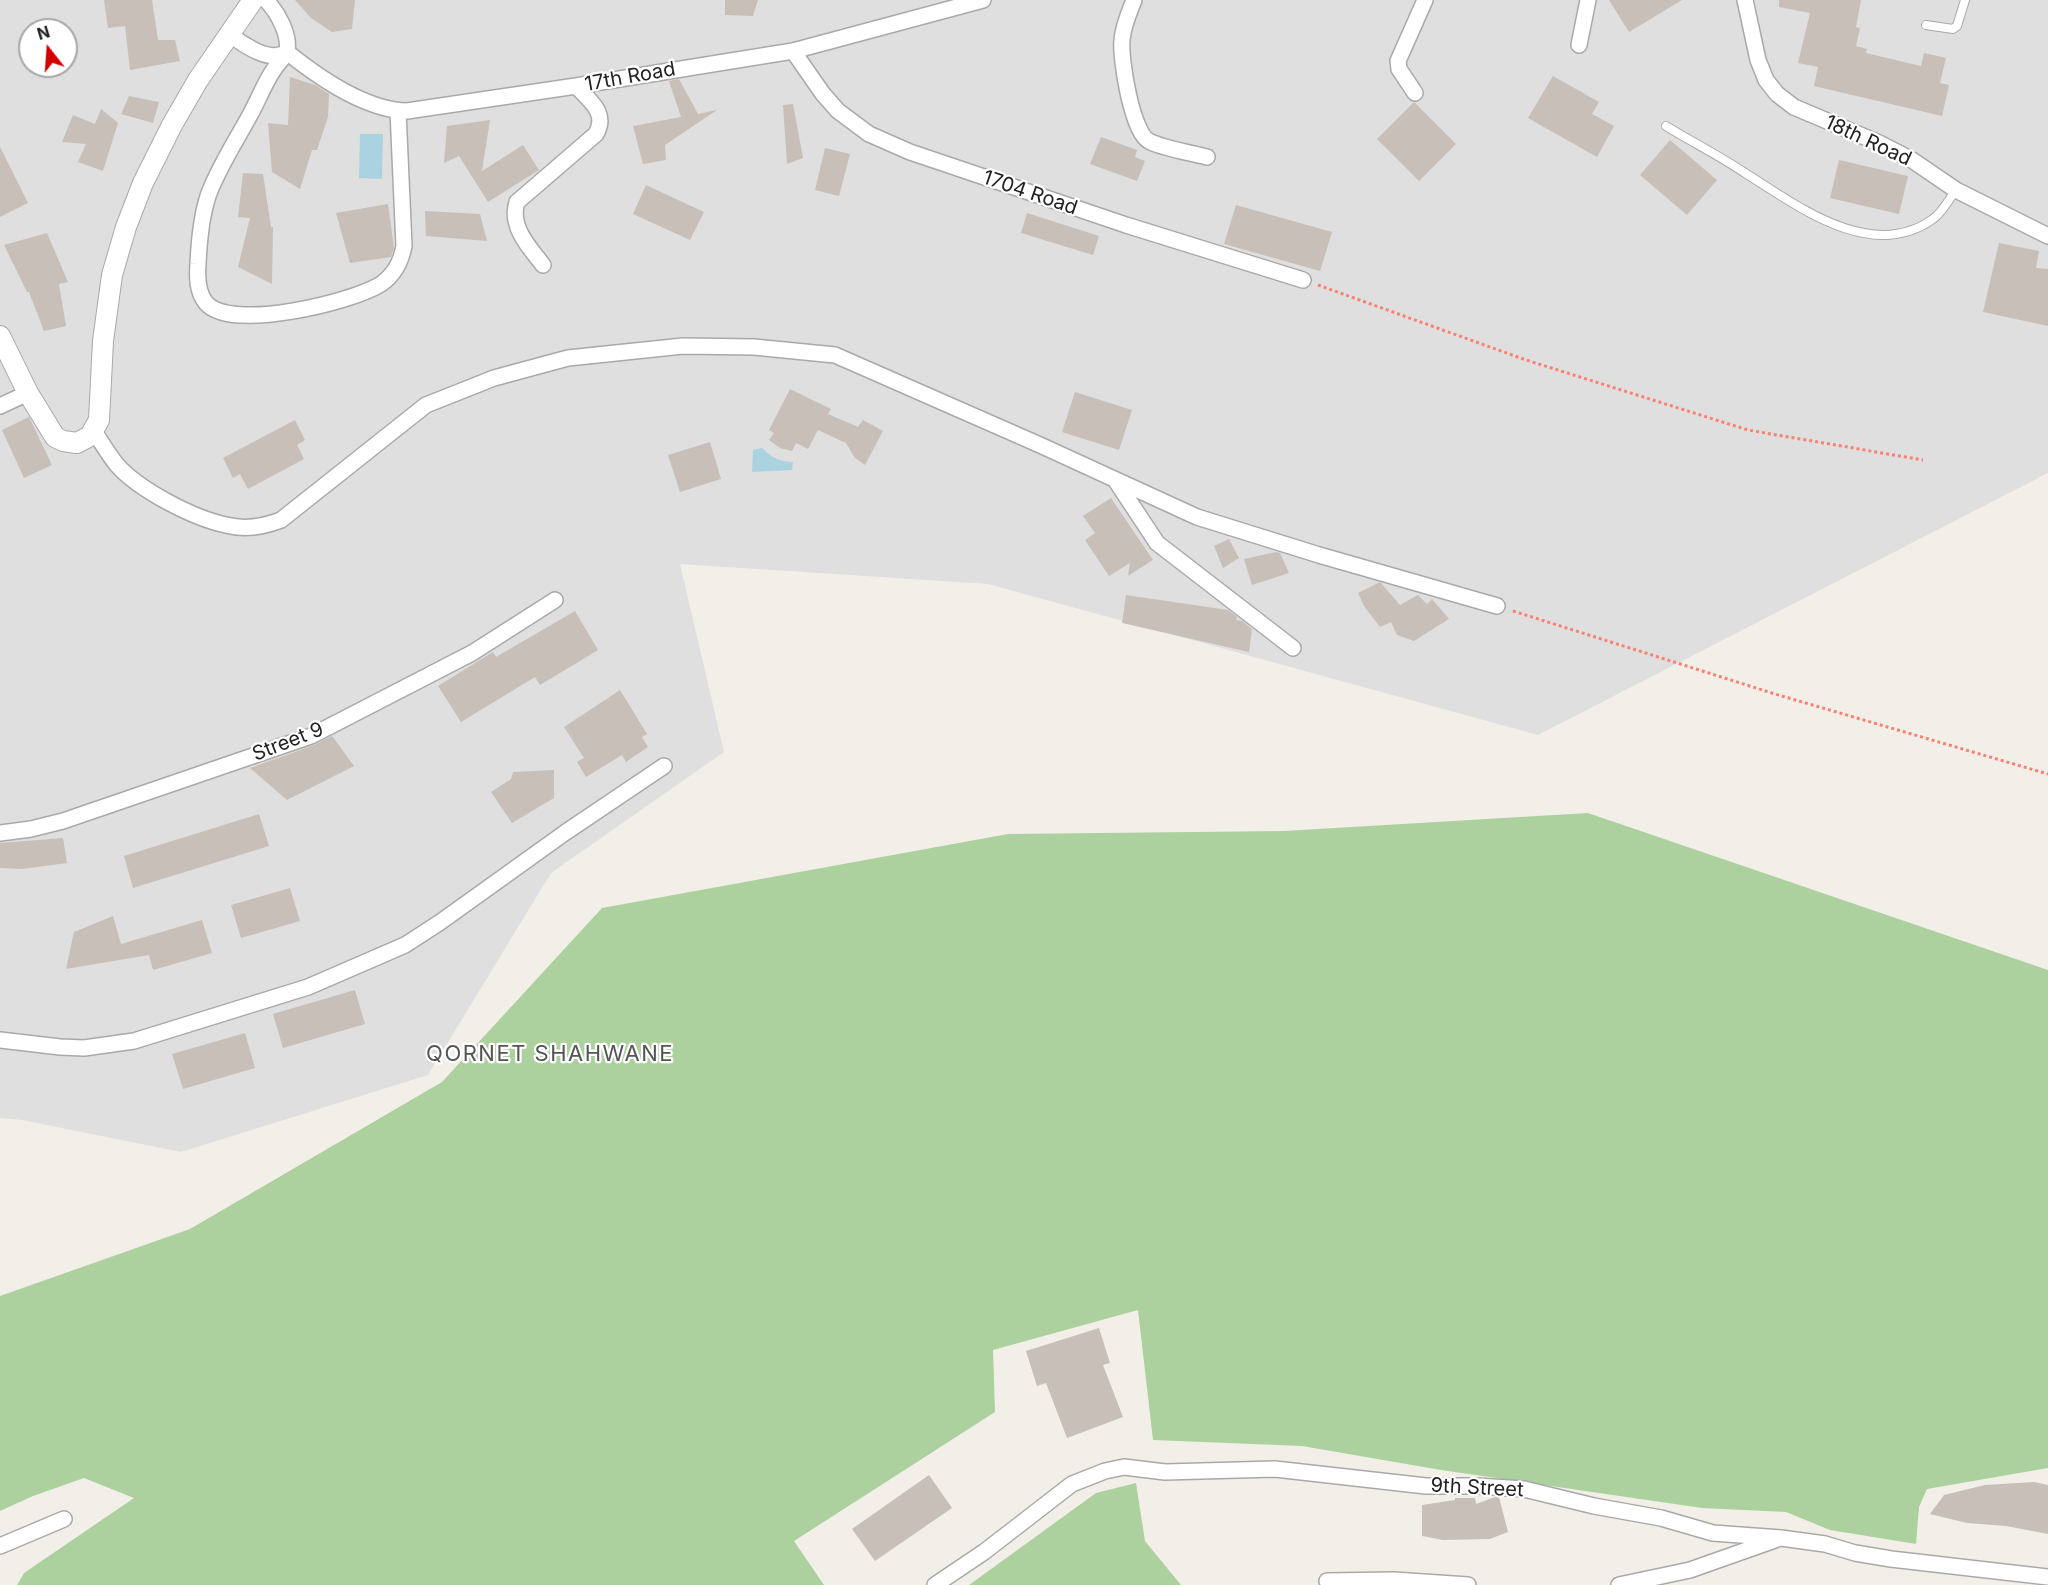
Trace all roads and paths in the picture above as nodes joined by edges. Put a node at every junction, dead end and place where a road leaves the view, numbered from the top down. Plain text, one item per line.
1 (253, 0) edge
2 (266, 0) edge
3 (983, 0) edge
4 (1134, 0) edge
5 (1425, 0) edge
6 (1588, 0) edge
7 (1745, 0) edge
8 (1965, 0) edge
9 (1926, 24) dead end
10 (229, 34) junction
11 (1579, 45) dead end
12 (793, 51) junction
13 (287, 53) junction
14 (576, 86) junction
15 (1415, 93) dead end
16 (398, 111) junction
17 (1666, 126) dead end
18 (1207, 157) dead end
19 (1956, 190) junction
20 (2048, 236) edge
21 (543, 265) dead end
22 (1303, 280) joint
23 (0, 336) edge
24 (28, 393) junction
25 (0, 406) edge
26 (93, 430) junction
27 (1923, 460) dead end
28 (1116, 481) junction
29 (555, 600) dead end
30 (1497, 606) joint
31 (1293, 648) dead end
32 (664, 766) dead end
33 (2048, 774) edge
34 (0, 832) edge
35 (0, 1040) edge
36 (64, 1519) dead end
37 (1781, 1538) junction
38 (0, 1546) edge
39 (2048, 1577) edge
40 (1326, 1581) dead end
41 (935, 1585) edge
42 (1468, 1585) edge
43 (1619, 1585) edge

1 - 10 street
2 - 13 street
3 - 12 street, 17th Road
4 - 18 street
5 - 15 street
6 - 11 street
7 - 19 street, 18th Road
8 - 9 lane
10 - 13 street
10 - 26 street
12 - 14 street, 17th Road
12 - 22 street, 1704 Road
13 - 16 street, 17th Road
13 - 16 street
14 - 16 street, 17th Road
14 - 21 street
17 - 19 lane
19 - 20 street, 18th Road
22 - 27 path
23 - 24 street
24 - 25 street
24 - 26 street
26 - 28 street
28 - 30 street
28 - 31 street
29 - 34 street, Street 9
30 - 33 path
32 - 35 street
36 - 38 street
37 - 39 street, 9th Street
37 - 41 street, 9th Street
37 - 43 street
40 - 42 street

